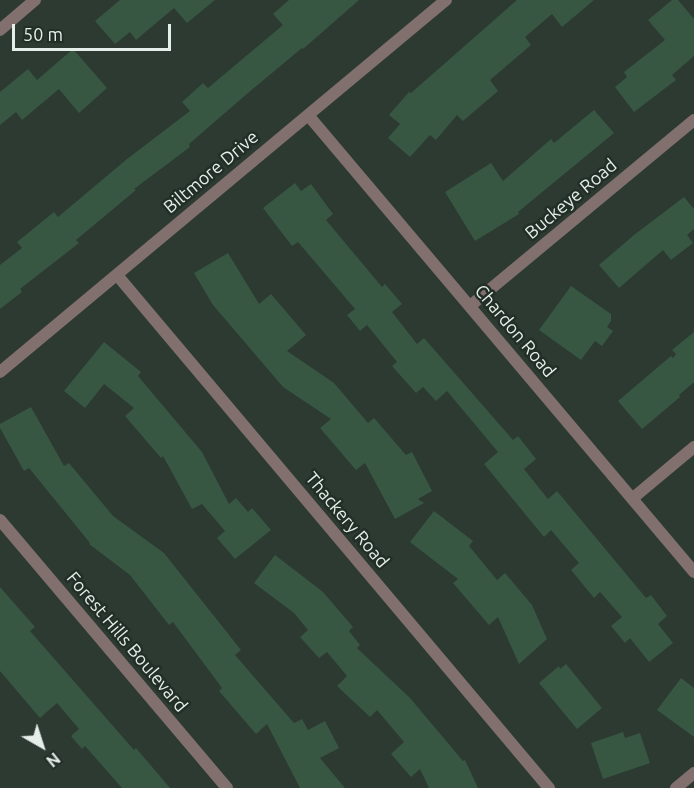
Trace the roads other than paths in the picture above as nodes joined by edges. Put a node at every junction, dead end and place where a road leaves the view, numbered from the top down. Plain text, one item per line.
1 (35, 0) edge
2 (446, 0) edge
3 (0, 30) edge
4 (308, 115) junction
5 (694, 120) edge
6 (117, 275) junction
7 (470, 306) junction
8 (0, 372) edge
9 (694, 447) edge
10 (633, 498) junction
11 (0, 520) edge
12 (694, 572) edge
13 (694, 773) edge
14 (227, 788) edge
15 (549, 788) edge
16 (676, 788) edge

1 - 3 street
2 - 4 street, Biltmore Drive
4 - 6 street, Biltmore Drive
4 - 7 street, Chardon Road
5 - 7 street, Buckeye Road
6 - 8 street, Biltmore Drive
6 - 15 street, Thackery Road
7 - 10 street, Chardon Road
9 - 10 street
10 - 12 street, Chardon Road
11 - 14 street, Forest Hills Boulevard
13 - 16 street

